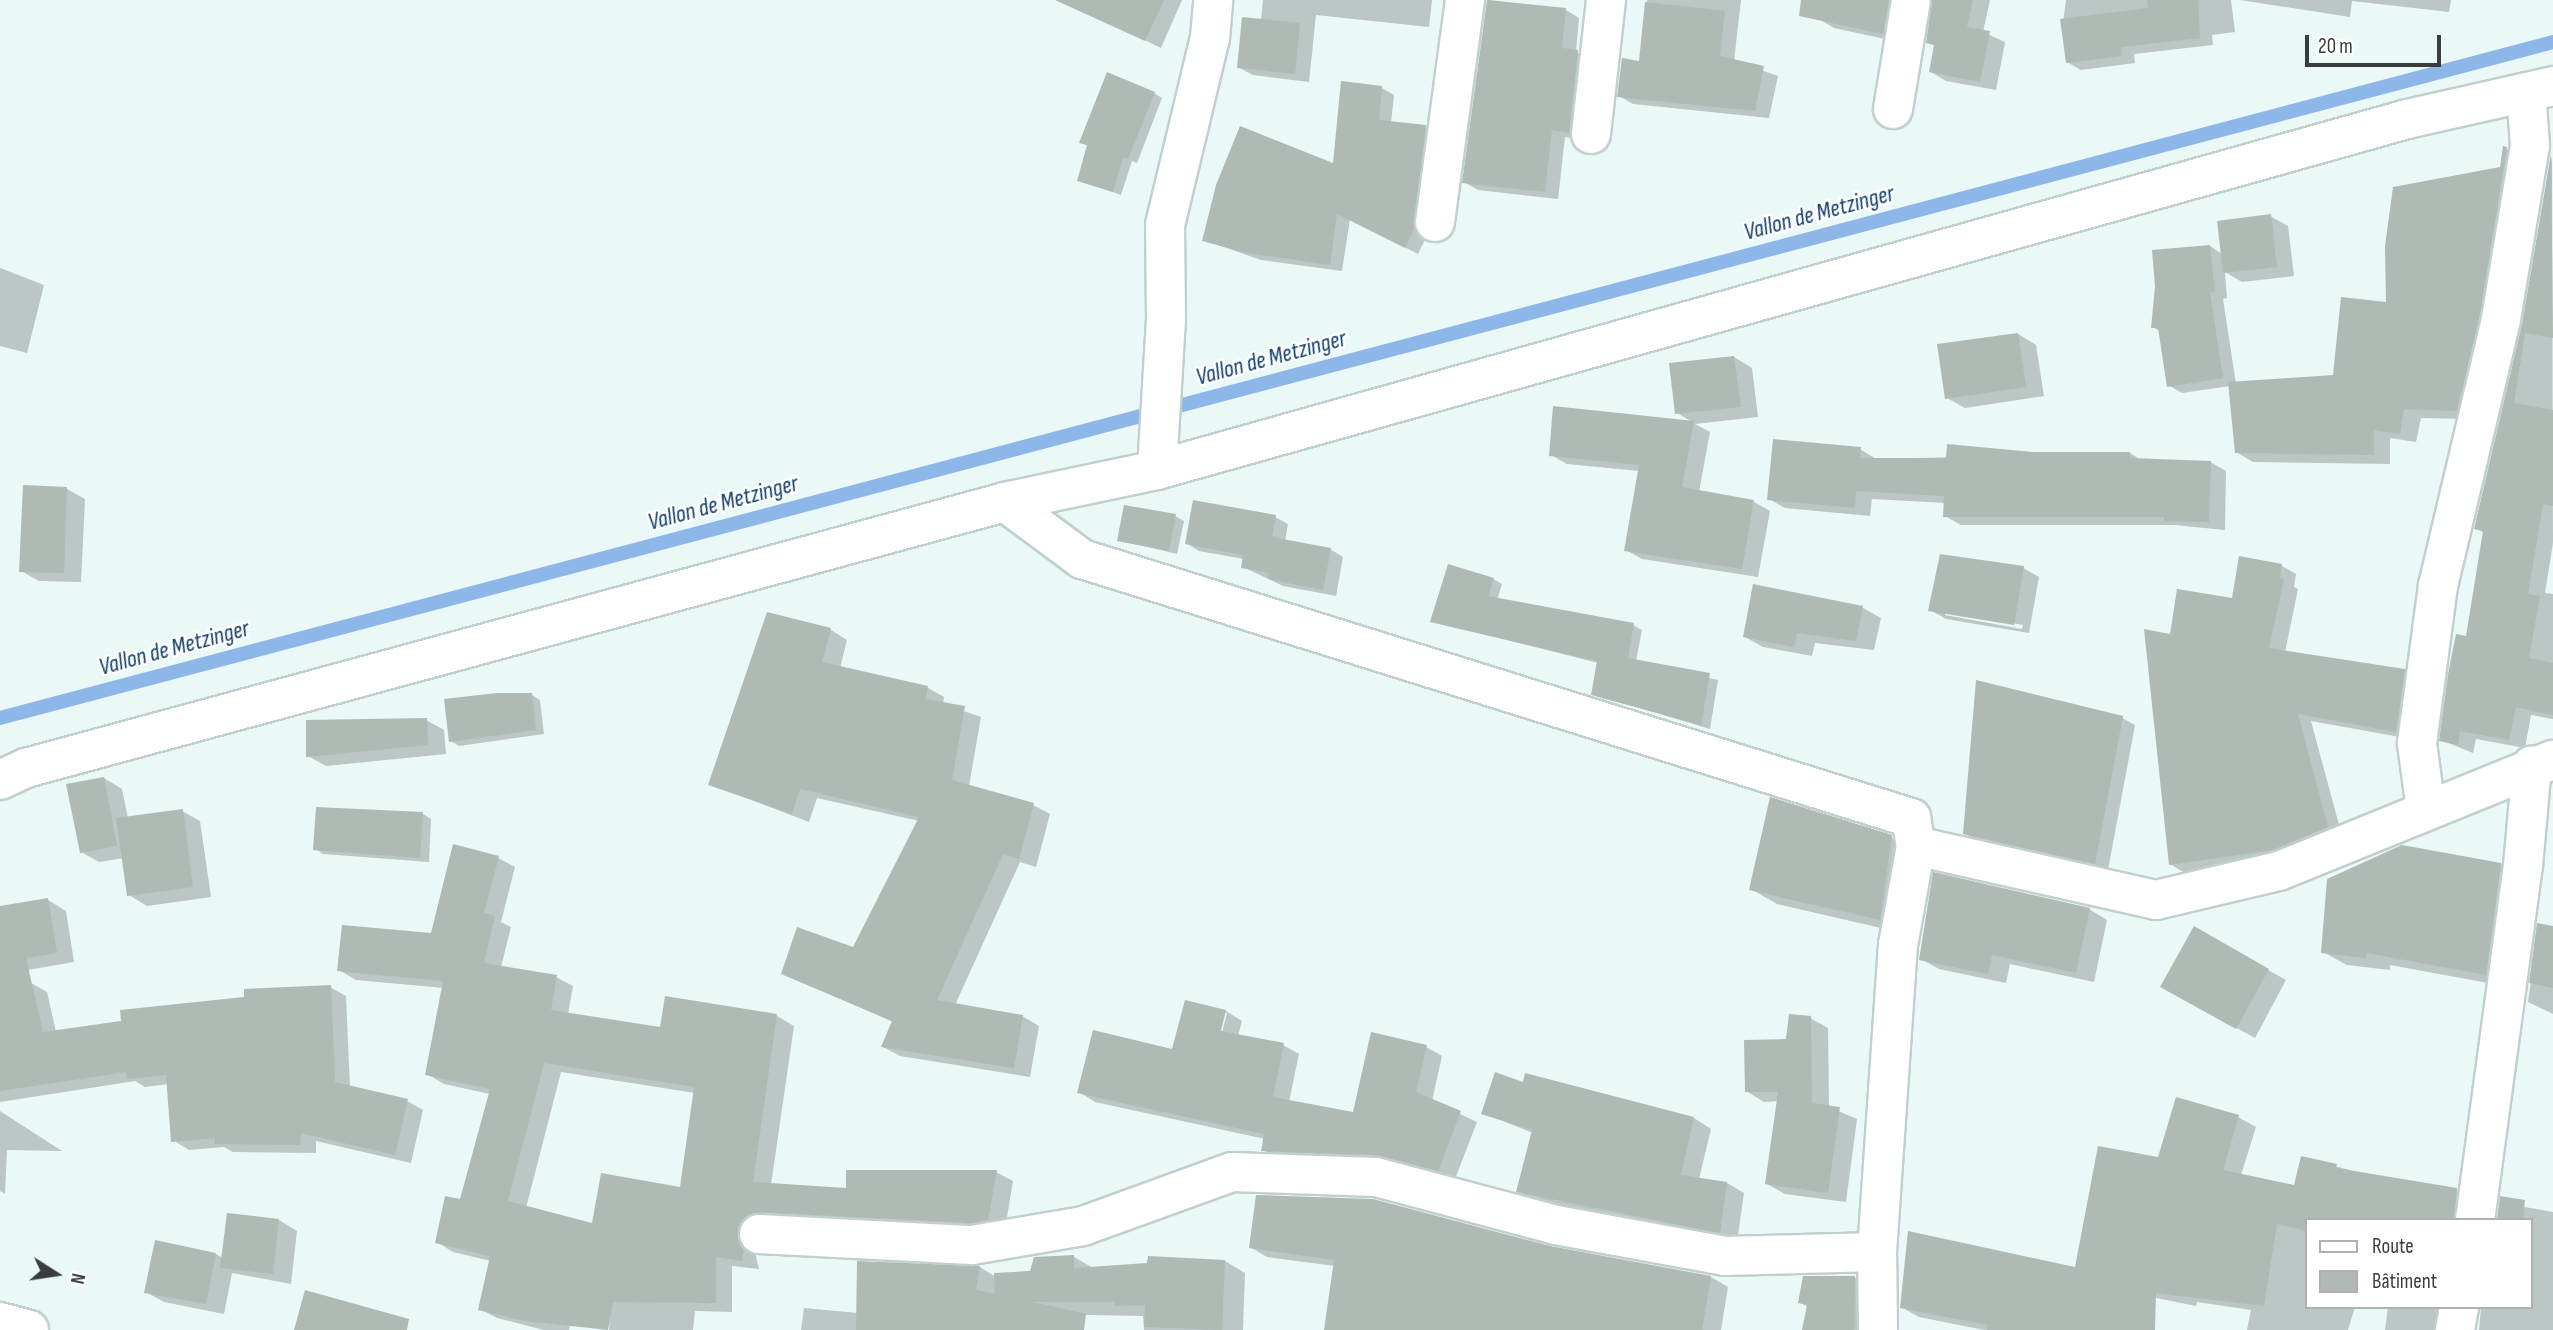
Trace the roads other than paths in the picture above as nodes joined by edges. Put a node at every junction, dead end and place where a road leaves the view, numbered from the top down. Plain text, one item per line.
1 (1213, 0) edge
2 (1465, 0) edge
3 (1606, 0) edge
4 (1911, 0) edge
5 (2539, 89) edge
6 (1893, 109) dead end
7 (1591, 134) dead end
8 (1435, 222) dead end
9 (1157, 470) junction
10 (1005, 502) junction
11 (2543, 763) edge
12 (0, 780) edge
13 (2426, 810) junction
14 (1916, 846) junction
15 (2475, 1218) edge
16 (759, 1234) dead end
17 (1877, 1252) junction
18 (2459, 1309) edge
19 (0, 1322) edge
20 (29, 1330) edge
21 (1878, 1330) edge
22 (2455, 1330) edge

1 - 9 street
2 - 8 street
3 - 7 street
4 - 6 street
5 - 9 street
5 - 13 street
9 - 10 street
10 - 12 street
10 - 14 street
11 - 13 street
11 - 15 street
13 - 14 street
14 - 17 street
16 - 17 street
17 - 21 street
18 - 22 street
19 - 20 street

